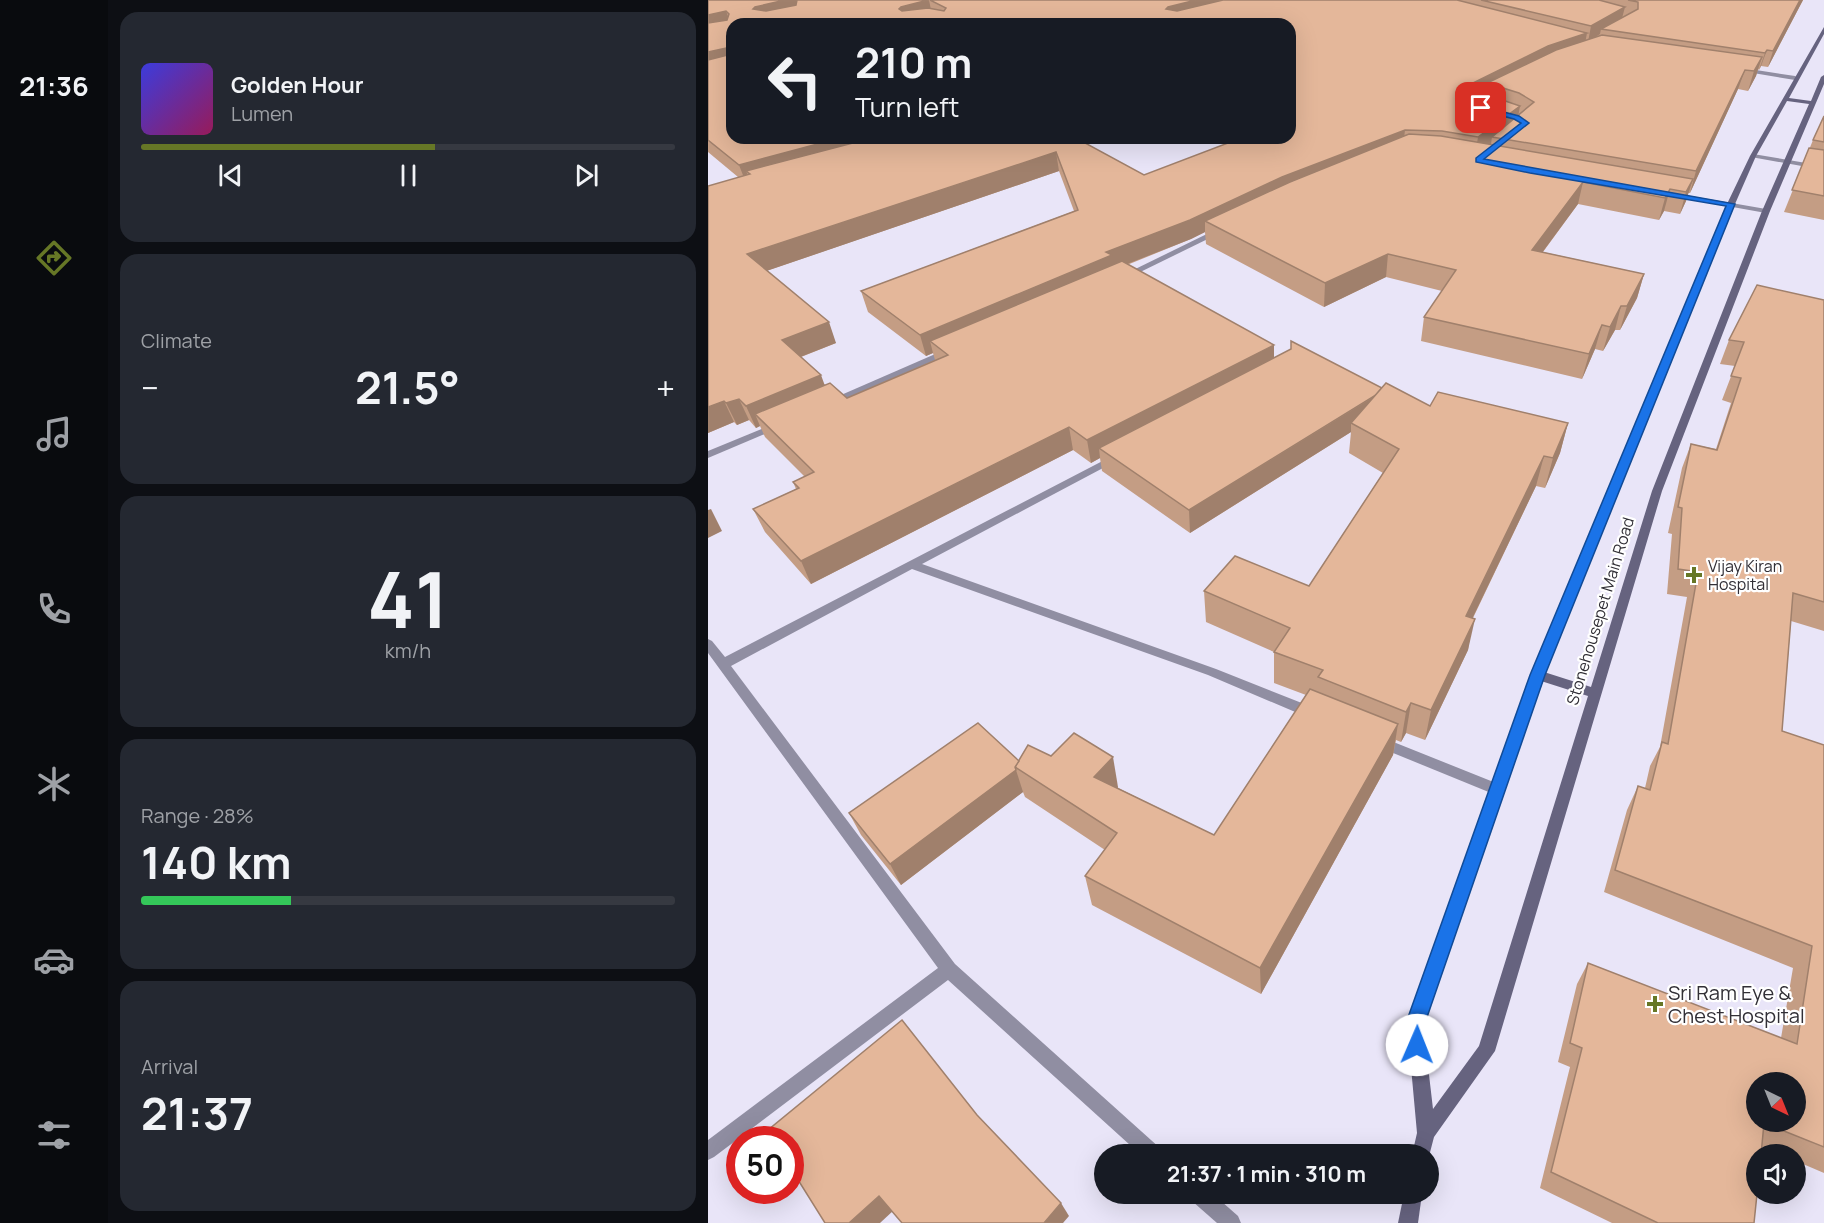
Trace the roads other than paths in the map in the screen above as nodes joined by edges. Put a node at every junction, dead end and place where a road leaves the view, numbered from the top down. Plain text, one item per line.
1 (1824, 29) edge
2 (1732, 69) edge
3 (1824, 77) edge
4 (1795, 78) junction
5 (1785, 99) junction
6 (1812, 103) junction
7 (1753, 156) junction
8 (1787, 163) junction
9 (1824, 168) edge
10 (1660, 192) edge
11 (1731, 204) junction
12 (1766, 211) junction
13 (1232, 226) edge
14 (1124, 276) junction
15 (1113, 281) edge
16 (1134, 282) edge
17 (960, 347) edge
18 (817, 408) edge
19 (784, 422) edge
20 (1130, 450) edge
21 (708, 455) edge
22 (912, 565) junction
23 (708, 644) edge
24 (723, 664) junction
25 (1537, 675) junction
26 (1595, 693) junction
27 (1321, 717) edge
28 (1365, 735) edge
29 (1496, 789) junction
30 (949, 970) junction
31 (1426, 1133) junction
32 (1143, 1144) edge
33 (1424, 1144) edge
34 (708, 1151) edge
35 (1210, 1204) edge
36 (1411, 1204) edge
37 (1231, 1223) edge
38 (1408, 1223) edge

1 - 4 main road
2 - 4 street
3 - 6 main road, Stonehousepet Main Road
4 - 5 main road
5 - 6 main road
5 - 7 main road
6 - 8 main road, Stonehousepet Main Road
7 - 8 street
7 - 11 main road
8 - 9 street
8 - 12 main road, Stonehousepet Main Road
10 - 11 street
11 - 12 street
11 - 25 main road
12 - 26 main road, Stonehousepet Main Road
13 - 14 street
14 - 15 street
14 - 16 street
17 - 18 street
19 - 21 street
20 - 22 street
22 - 24 street
22 - 27 street
23 - 24 street
24 - 30 street
25 - 26 main road
25 - 29 main road
26 - 31 main road, Stonehousepet Main Road
28 - 29 street
29 - 31 main road
30 - 32 street
30 - 34 street
31 - 33 main road, Stonehousepet Main Road
35 - 37 street
36 - 38 main road

